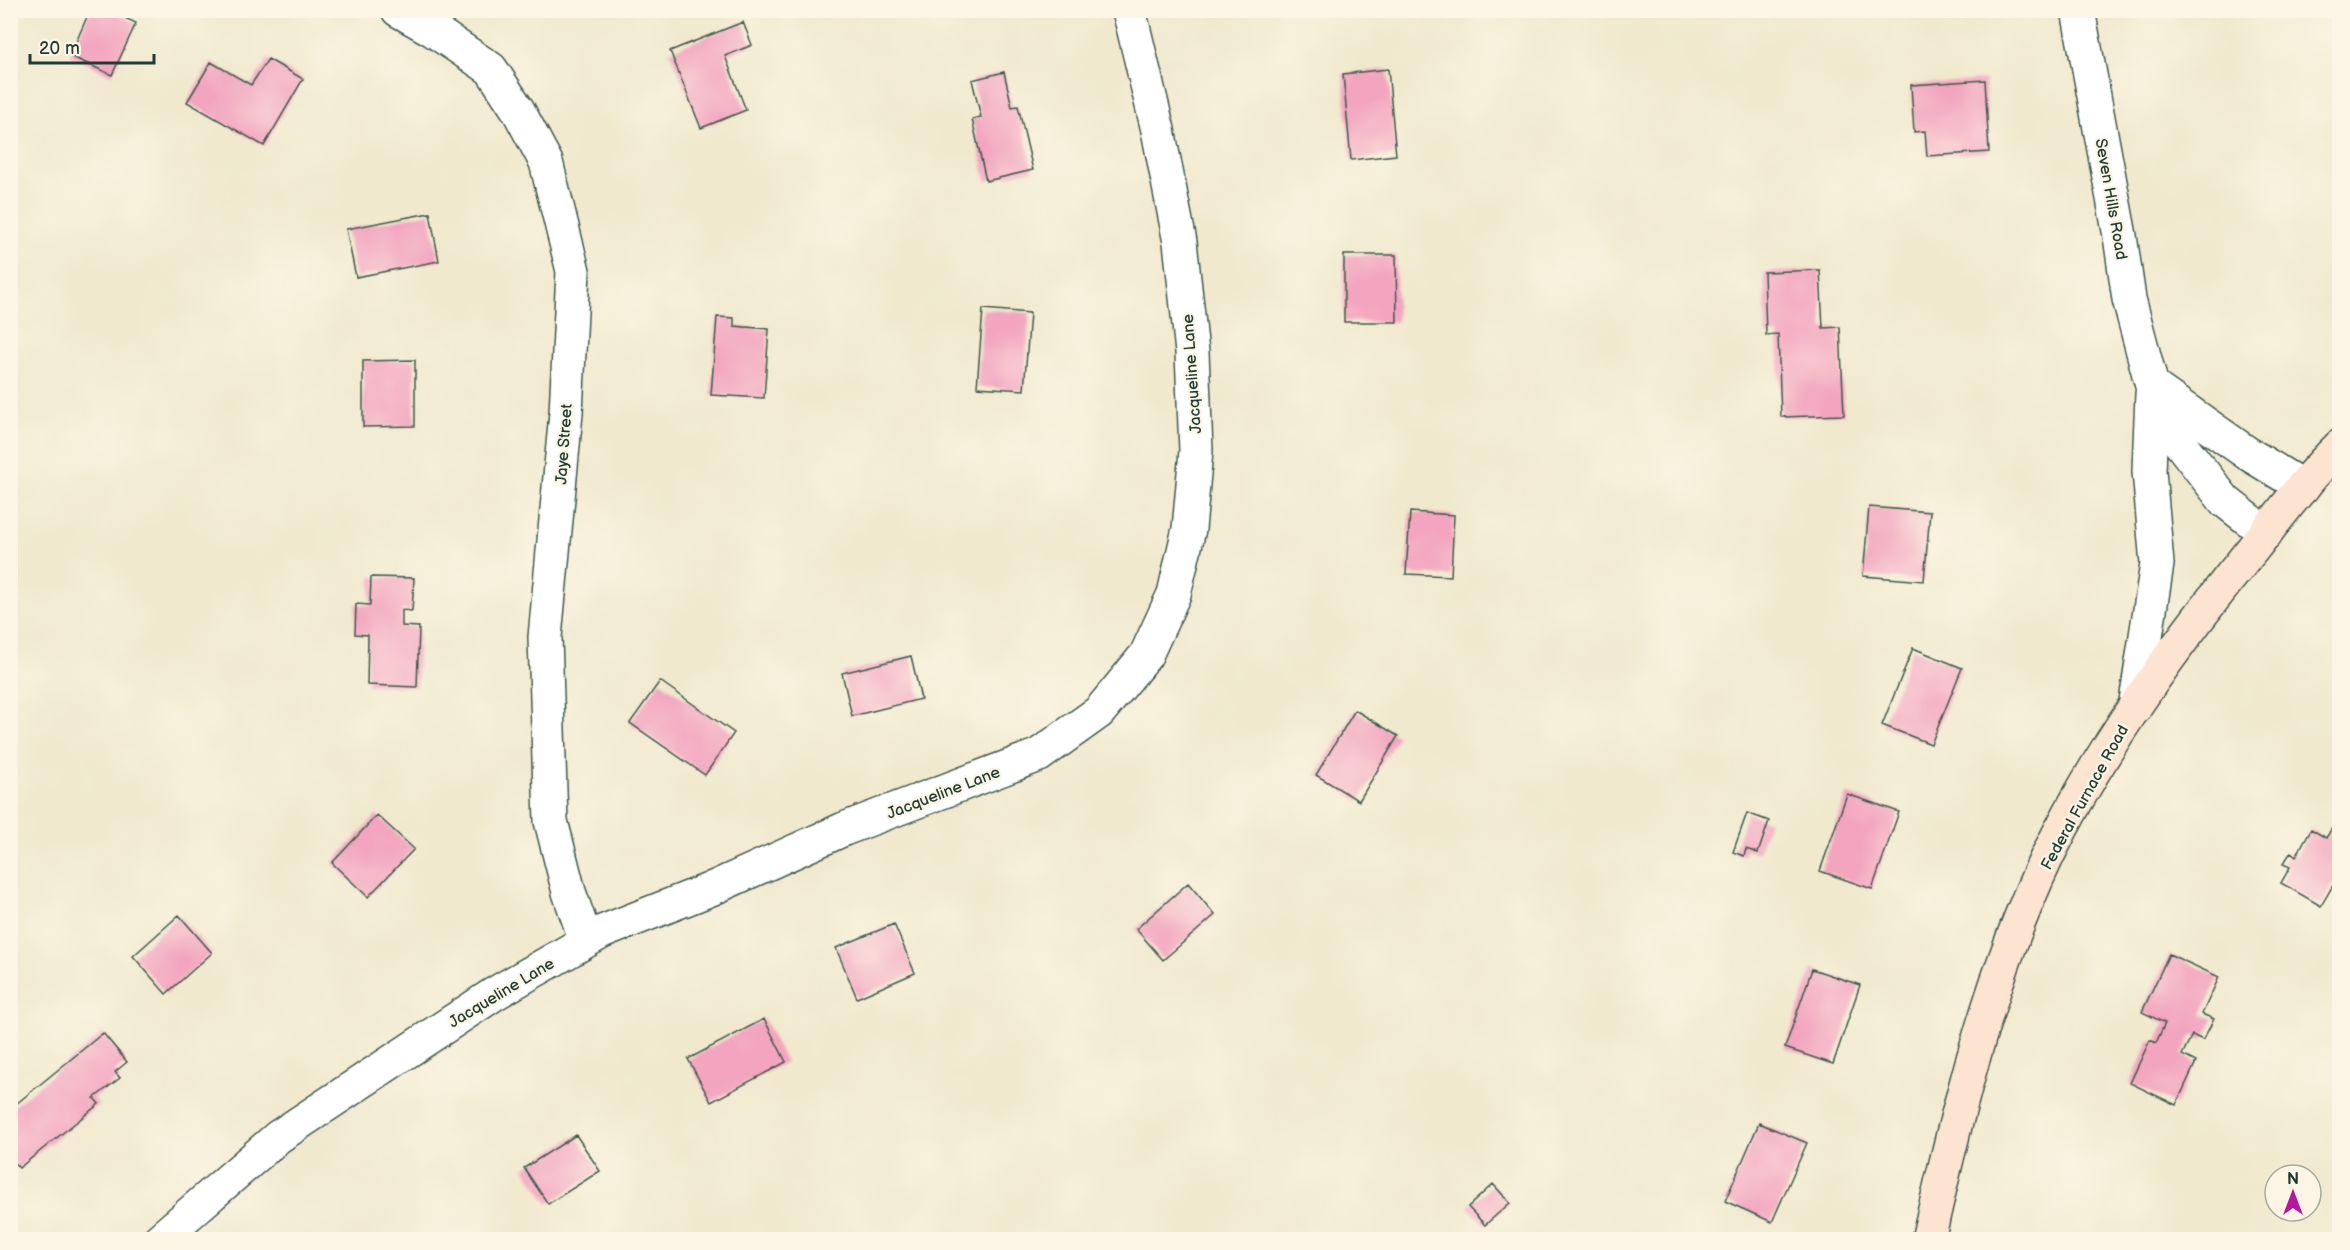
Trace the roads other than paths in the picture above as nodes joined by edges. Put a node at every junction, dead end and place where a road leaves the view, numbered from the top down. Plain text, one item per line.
1 (398, 10) edge
2 (1129, 10) edge
3 (2078, 10) edge
4 (2152, 386) junction
5 (2340, 446) edge
6 (2302, 488) junction
7 (2266, 532) junction
8 (2135, 708) junction
9 (586, 941) junction
10 (159, 1239) edge
11 (1928, 1239) edge

1 - 9 street, Jaye Street
2 - 9 street, Jacqueline Lane
3 - 4 street, Seven Hills Road
4 - 6 street
4 - 7 street, Seven Hills Road
4 - 8 street
5 - 6 main road, Federal Furnace Road
6 - 7 main road, Federal Furnace Road
7 - 8 main road, Federal Furnace Road
8 - 11 main road, Federal Furnace Road
9 - 10 street, Jacqueline Lane

